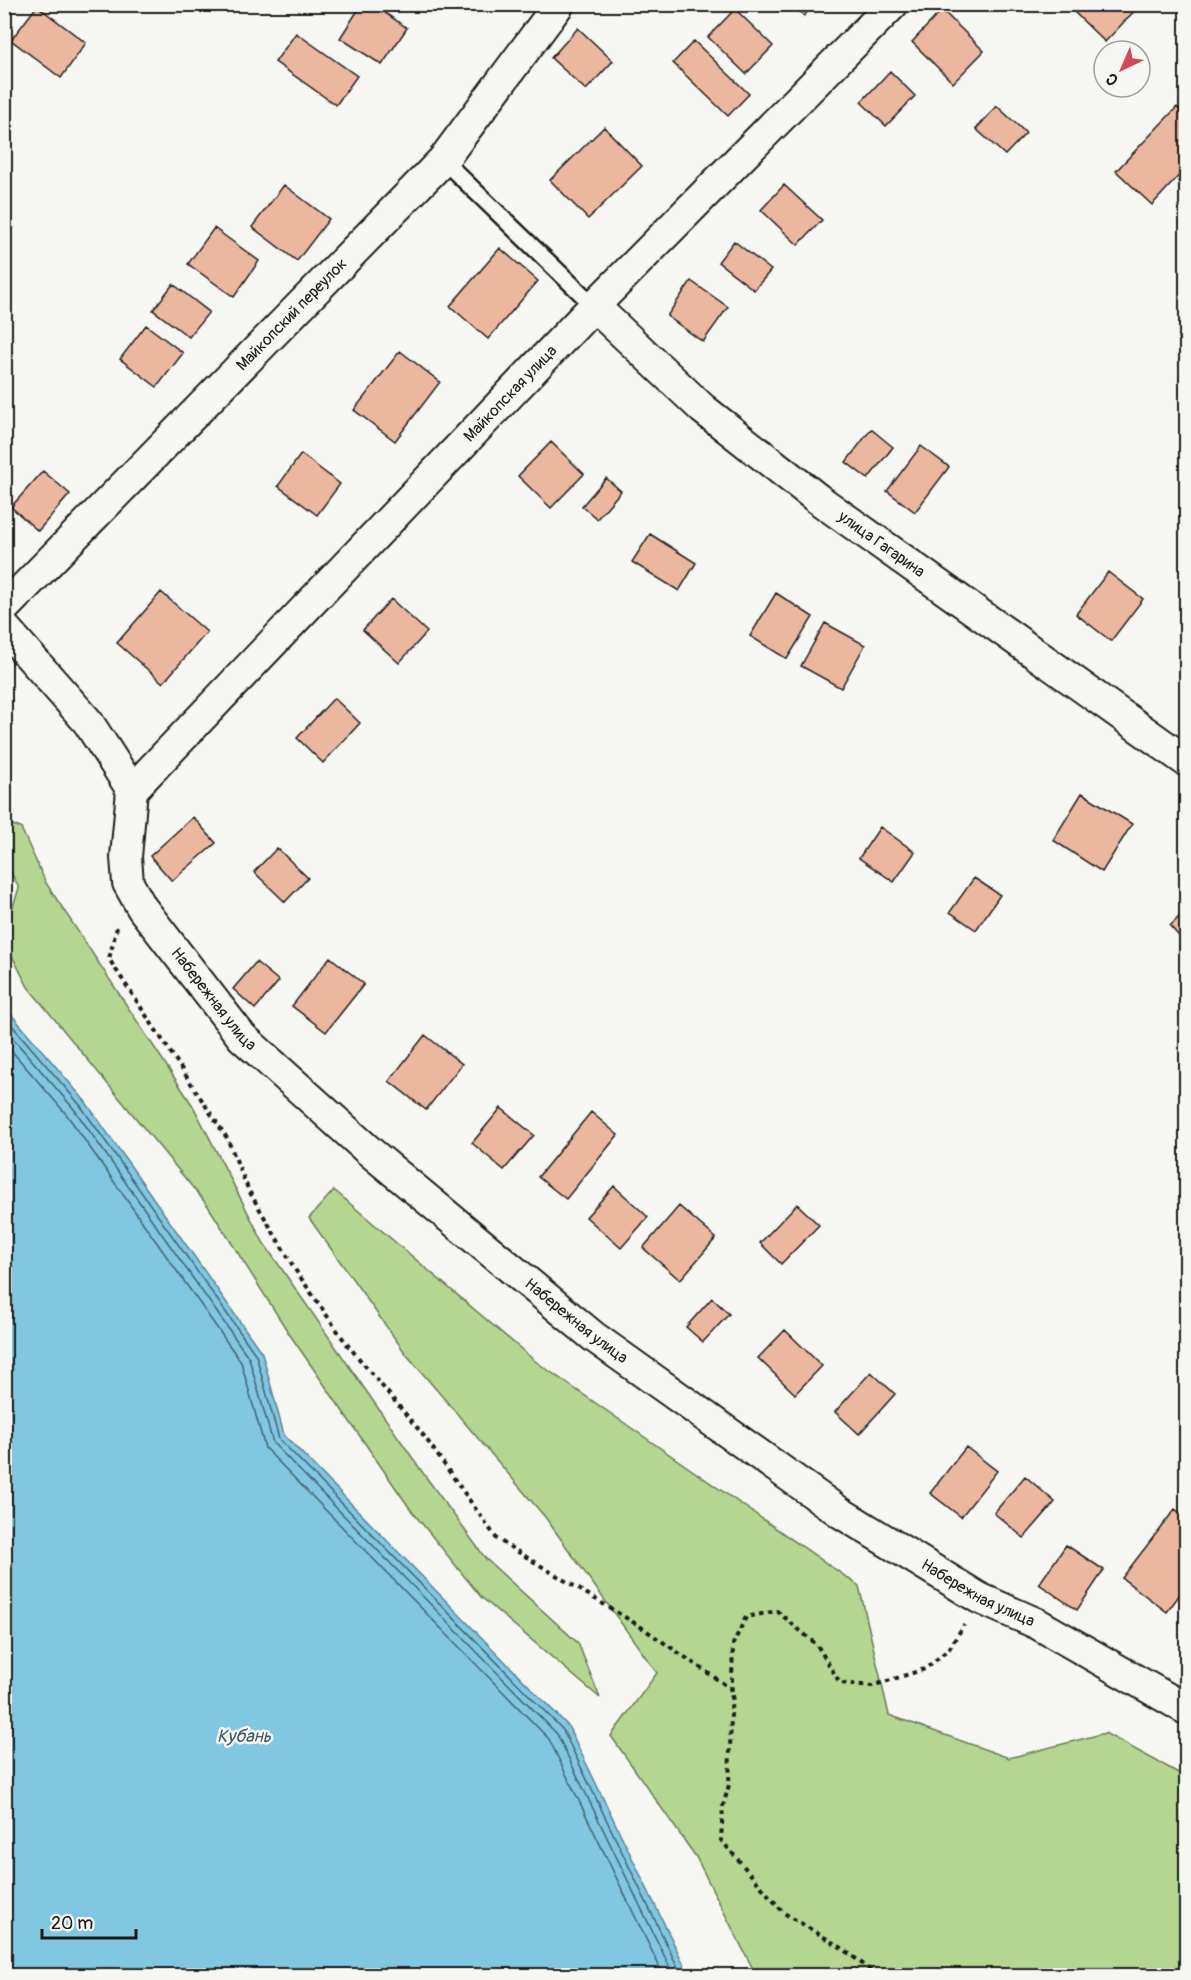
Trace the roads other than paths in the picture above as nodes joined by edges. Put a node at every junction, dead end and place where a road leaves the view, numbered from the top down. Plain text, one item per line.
1 (559, 4) edge
2 (893, 4) edge
3 (443, 160) junction
4 (594, 306) junction
5 (4, 608) edge
6 (4, 627) edge
7 (1186, 760) edge
8 (132, 790) junction
9 (1186, 1709) edge

1 - 3 street, Майкопский переулок
2 - 4 street, Майкопская улица
3 - 4 lane
3 - 5 street, Майкопский переулок
4 - 7 street, улица Гагарина
4 - 8 street, Майкопская улица
6 - 8 street
8 - 9 street, Набережная улица

